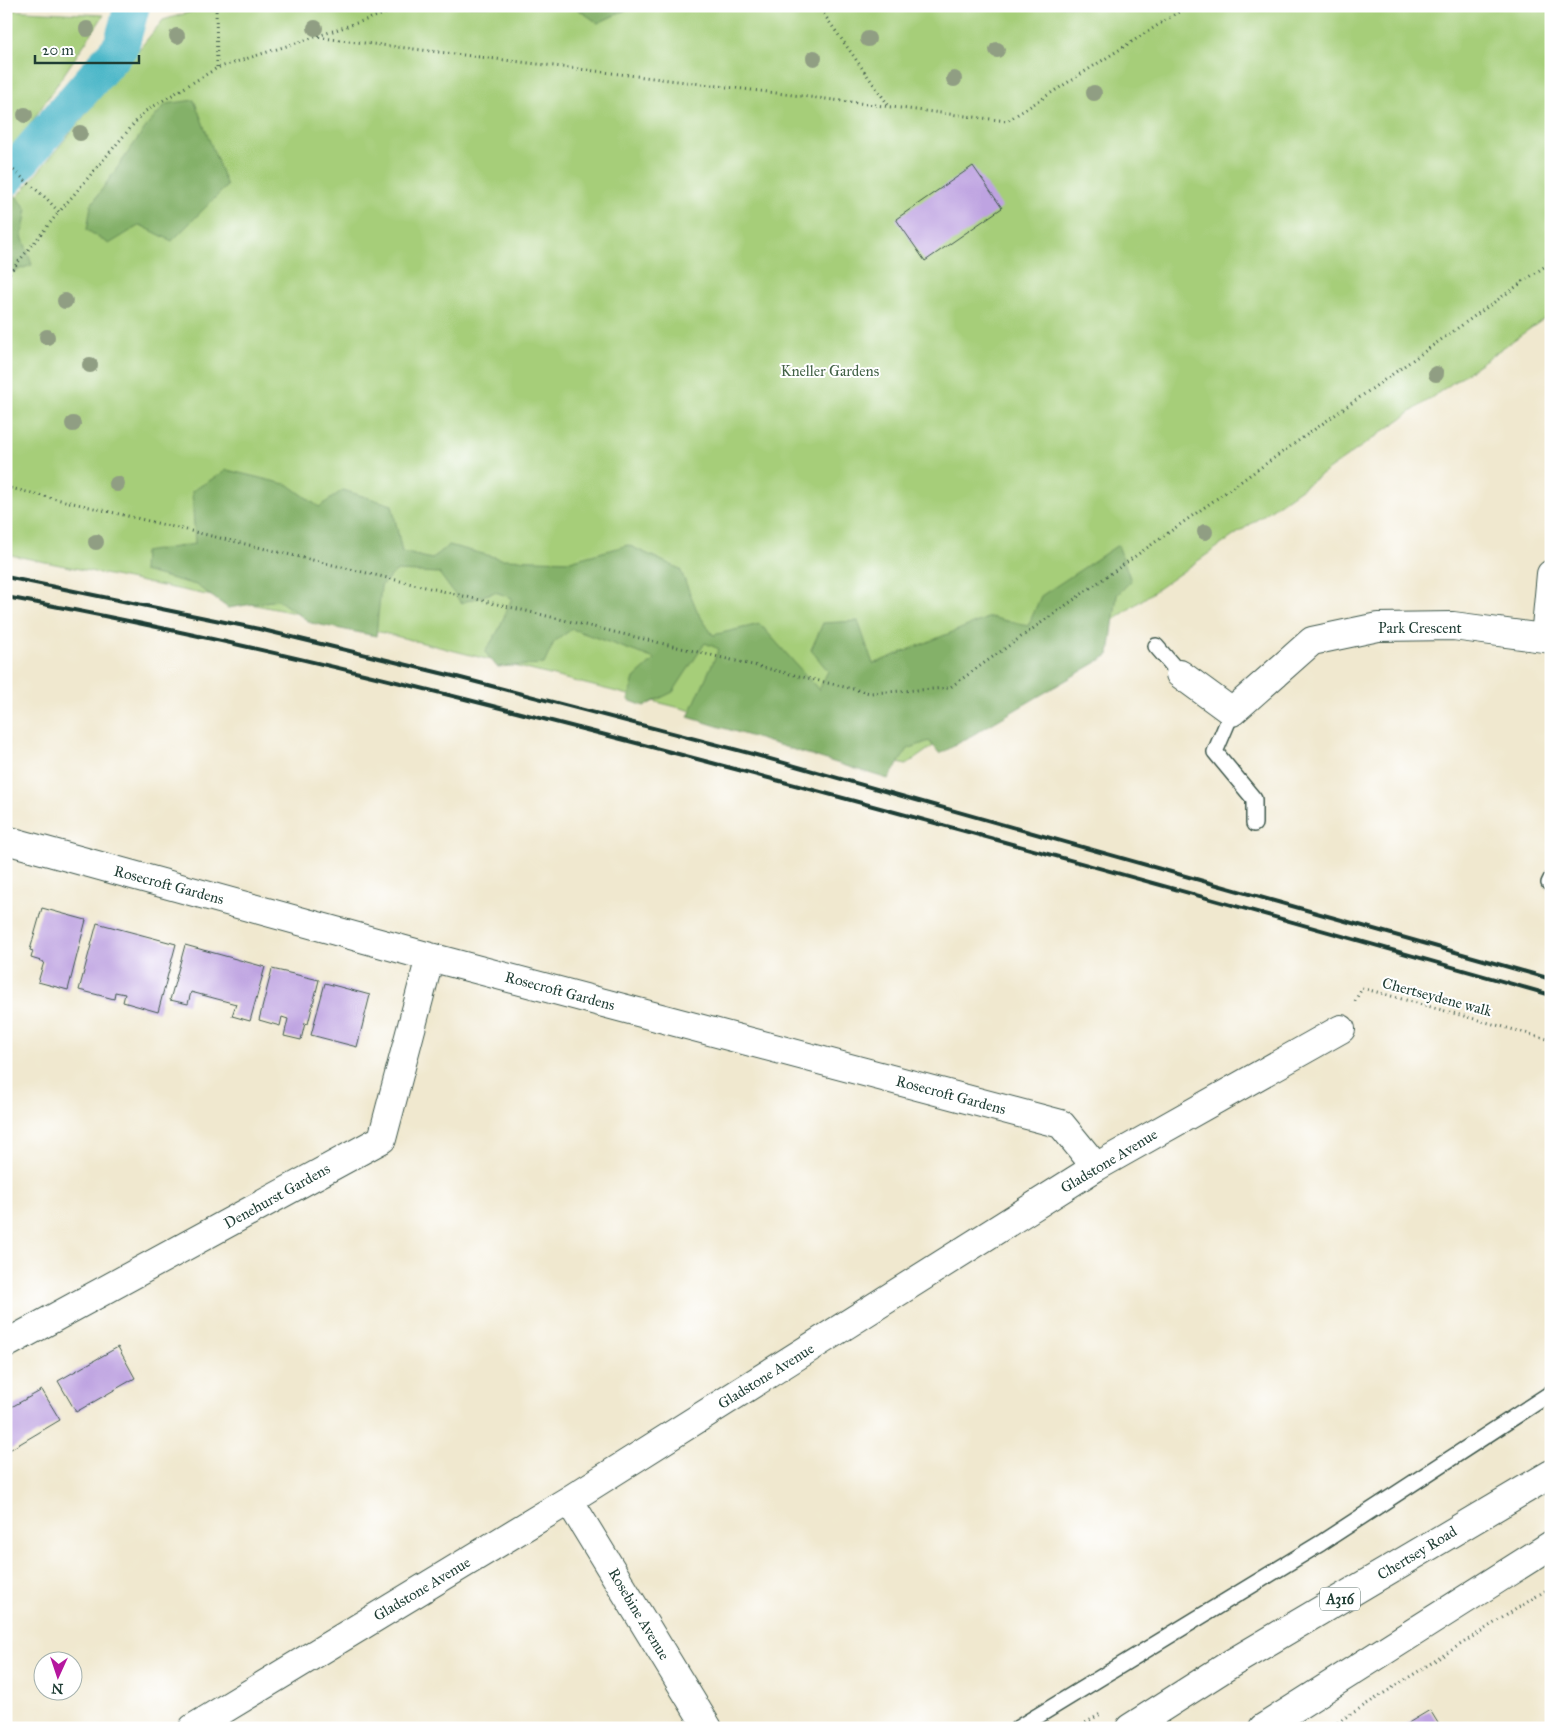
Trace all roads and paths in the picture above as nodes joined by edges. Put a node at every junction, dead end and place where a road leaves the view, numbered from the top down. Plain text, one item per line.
1 (407, 6) edge
2 (818, 6) edge
3 (1188, 6) edge
4 (216, 9) edge
5 (315, 37) junction
6 (217, 68) junction
7 (889, 106) junction
8 (6, 164) edge
9 (59, 212) junction
10 (1551, 262) edge
11 (6, 277) edge
12 (6, 488) edge
13 (1551, 574) edge
14 (1548, 639) edge
15 (1156, 646) dead end
16 (1180, 674) joint
17 (1232, 712) junction
18 (1254, 824) dead end
19 (6, 840) edge
20 (430, 957) junction
21 (1341, 1029) joint
22 (1551, 1040) edge
23 (1096, 1167) junction
24 (6, 1344) edge
25 (1551, 1393) edge
26 (1551, 1474) edge
27 (569, 1500) junction
28 (1551, 1545) edge
29 (1551, 1586) edge
30 (193, 1728) edge
31 (708, 1728) edge
32 (1018, 1728) edge
33 (1130, 1728) edge
34 (1262, 1728) edge
35 (1329, 1728) edge

1 - 5 path
2 - 7 path
3 - 7 path
4 - 6 path
5 - 6 path
5 - 7 path
6 - 9 path
8 - 9 path
9 - 11 path
10 - 12 path
13 - 14 main road
14 - 17 main road, Park Crescent
15 - 16 lane
16 - 17 main road
17 - 18 lane
19 - 20 main road, Rosecroft Gardens
20 - 23 main road, Rosecroft Gardens
20 - 24 main road, Denehurst Gardens
21 - 22 path, Chertseydene walk
21 - 23 main road, Gladstone Avenue
23 - 27 main road, Gladstone Avenue
25 - 32 lane
26 - 33 main road, Chertsey Road / A316
27 - 30 main road, Gladstone Avenue
27 - 31 main road, Rosebine Avenue
28 - 34 main road
29 - 35 path

